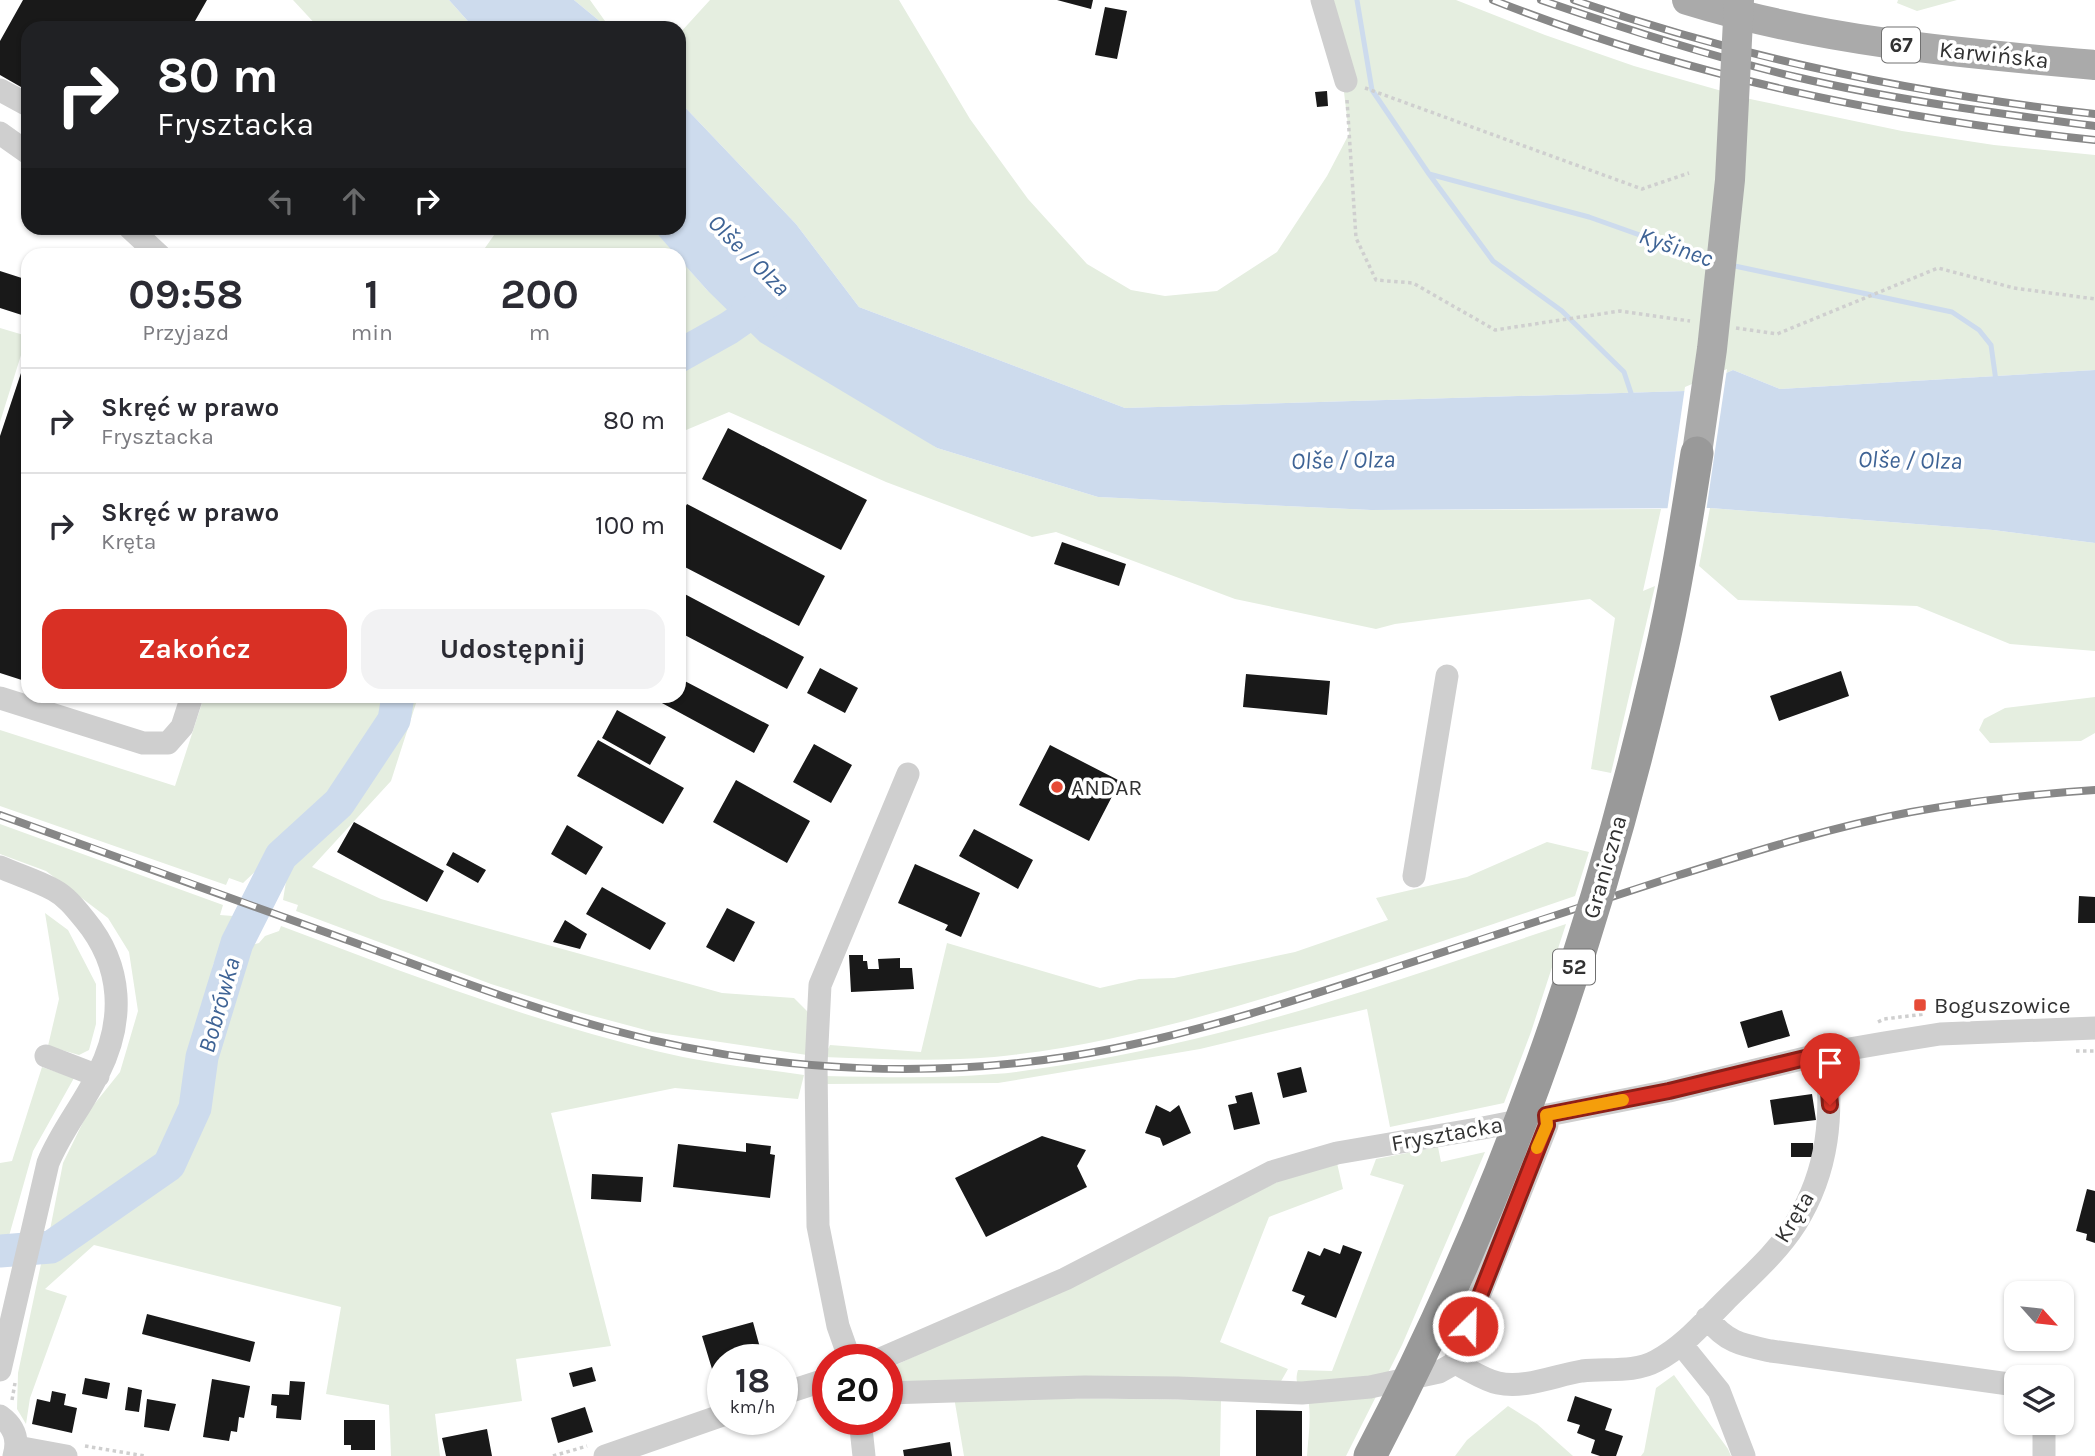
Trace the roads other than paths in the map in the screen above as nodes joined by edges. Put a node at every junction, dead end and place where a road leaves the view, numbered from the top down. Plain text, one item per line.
1 (1322, 0) edge
2 (1687, 0) edge
3 (1739, 0) edge
4 (2095, 65) edge
5 (1355, 85) road end
6 (0, 90) edge
7 (21, 101) edge
8 (0, 133) edge
9 (21, 147) edge
10 (138, 235) edge
11 (151, 248) edge
12 (1698, 453) joint
13 (1447, 676) dead end
14 (0, 698) edge
15 (190, 703) edge
16 (908, 774) dead end
17 (0, 867) edge
18 (1414, 876) dead end
19 (2095, 1028) edge
20 (1826, 1053) junction
21 (46, 1056) dead end
22 (98, 1076) junction
23 (1546, 1115) junction
24 (1707, 1318) junction
25 (844, 1344) edge
26 (1681, 1344) junction
27 (903, 1349) edge
28 (1455, 1363) junction
29 (0, 1370) edge
30 (2004, 1383) edge
31 (903, 1393) edge
32 (0, 1416) edge
33 (707, 1421) edge
34 (862, 1435) edge
35 (2044, 1435) edge
36 (71, 1450) edge
37 (16, 1452) edge
38 (605, 1456) edge
39 (864, 1456) edge
40 (1370, 1456) edge
41 (1744, 1456) edge
42 (2044, 1456) edge

1 - 5 street
2 - 4 main road, Karwińska / 67
3 - 12 main road, bridge
6 - 7 street
8 - 9 street
10 - 11 street
12 - 40 highway, Graniczna / 52, bridge
13 - 18 street
14 - 15 street
16 - 25 street
17 - 22 street
19 - 20 street, Frysztacka
20 - 23 street, Frysztacka
20 - 24 street, Kręta
21 - 22 street
22 - 29 street
23 - 27 street, Frysztacka
23 - 28 street
24 - 26 street, Kręta
24 - 30 street
26 - 28 street, Kręta
26 - 41 street
28 - 31 street
32 - 37 street
33 - 38 street
34 - 39 street
35 - 42 street
36 - 37 street

